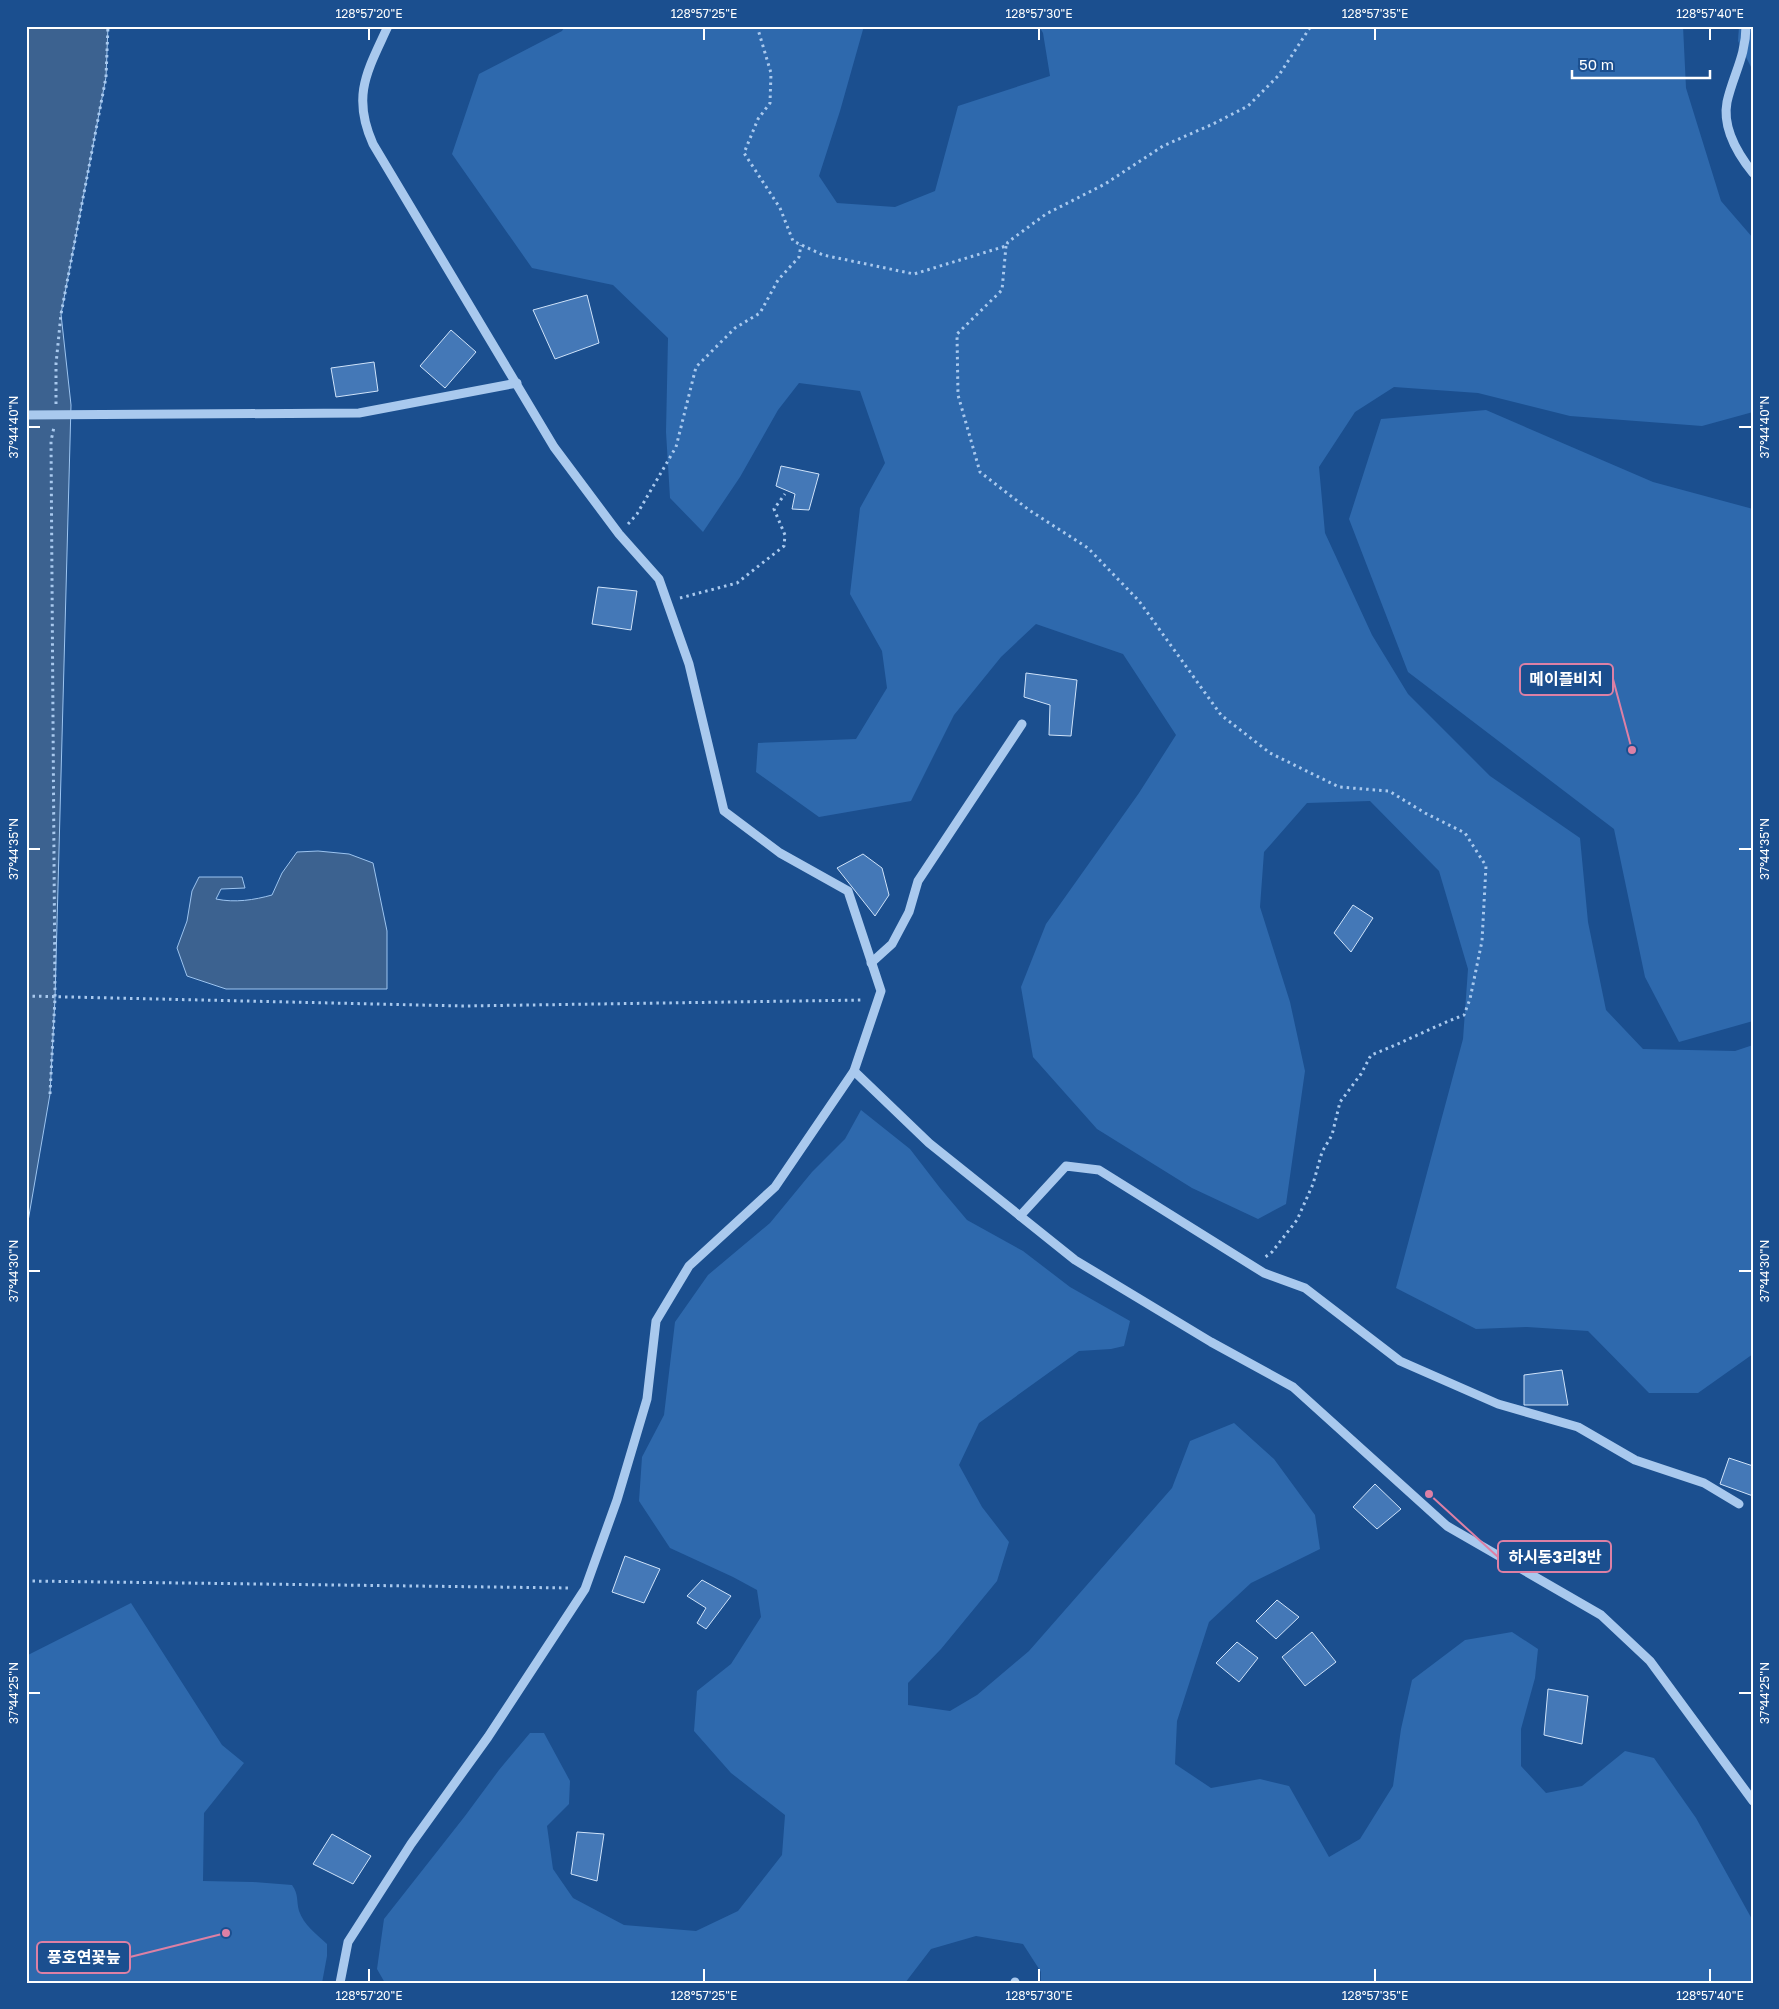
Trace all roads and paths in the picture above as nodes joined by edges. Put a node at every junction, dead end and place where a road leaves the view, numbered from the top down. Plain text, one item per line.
1 (27, 26) edge
2 (108, 26) edge
3 (388, 26) edge
4 (757, 26) edge
5 (1311, 26) edge
6 (1746, 26) edge
7 (26, 43) edge
8 (1753, 173) edge
9 (801, 245) junction
10 (1006, 246) junction
11 (517, 383) junction
12 (26, 415) edge
13 (52, 415) junction
14 (785, 494) dead end
15 (619, 534) junction
16 (667, 602) junction
17 (1022, 724) dead end
18 (871, 963) junction
19 (26, 996) edge
20 (55, 998) junction
21 (878, 1000) junction
22 (854, 1071) junction
23 (50, 1094) dead end
24 (1020, 1216) junction
25 (1252, 1266) junction
26 (1739, 1504) dead end
27 (26, 1582) edge
28 (585, 1589) junction
29 (1753, 1801) edge
30 (340, 1983) edge

1 - 7 path
2 - 13 path
3 - 11 street
4 - 9 path
5 - 10 path
6 - 8 street
9 - 10 path
9 - 15 path
10 - 25 path
11 - 13 street
11 - 15 street
12 - 13 street
13 - 20 path
14 - 16 path
15 - 16 street
16 - 18 street
17 - 18 street
18 - 21 street
19 - 20 path
20 - 21 path
20 - 23 path
21 - 22 street
22 - 24 street
22 - 28 street
24 - 25 street
24 - 29 street
25 - 26 street
27 - 28 path
28 - 30 street

